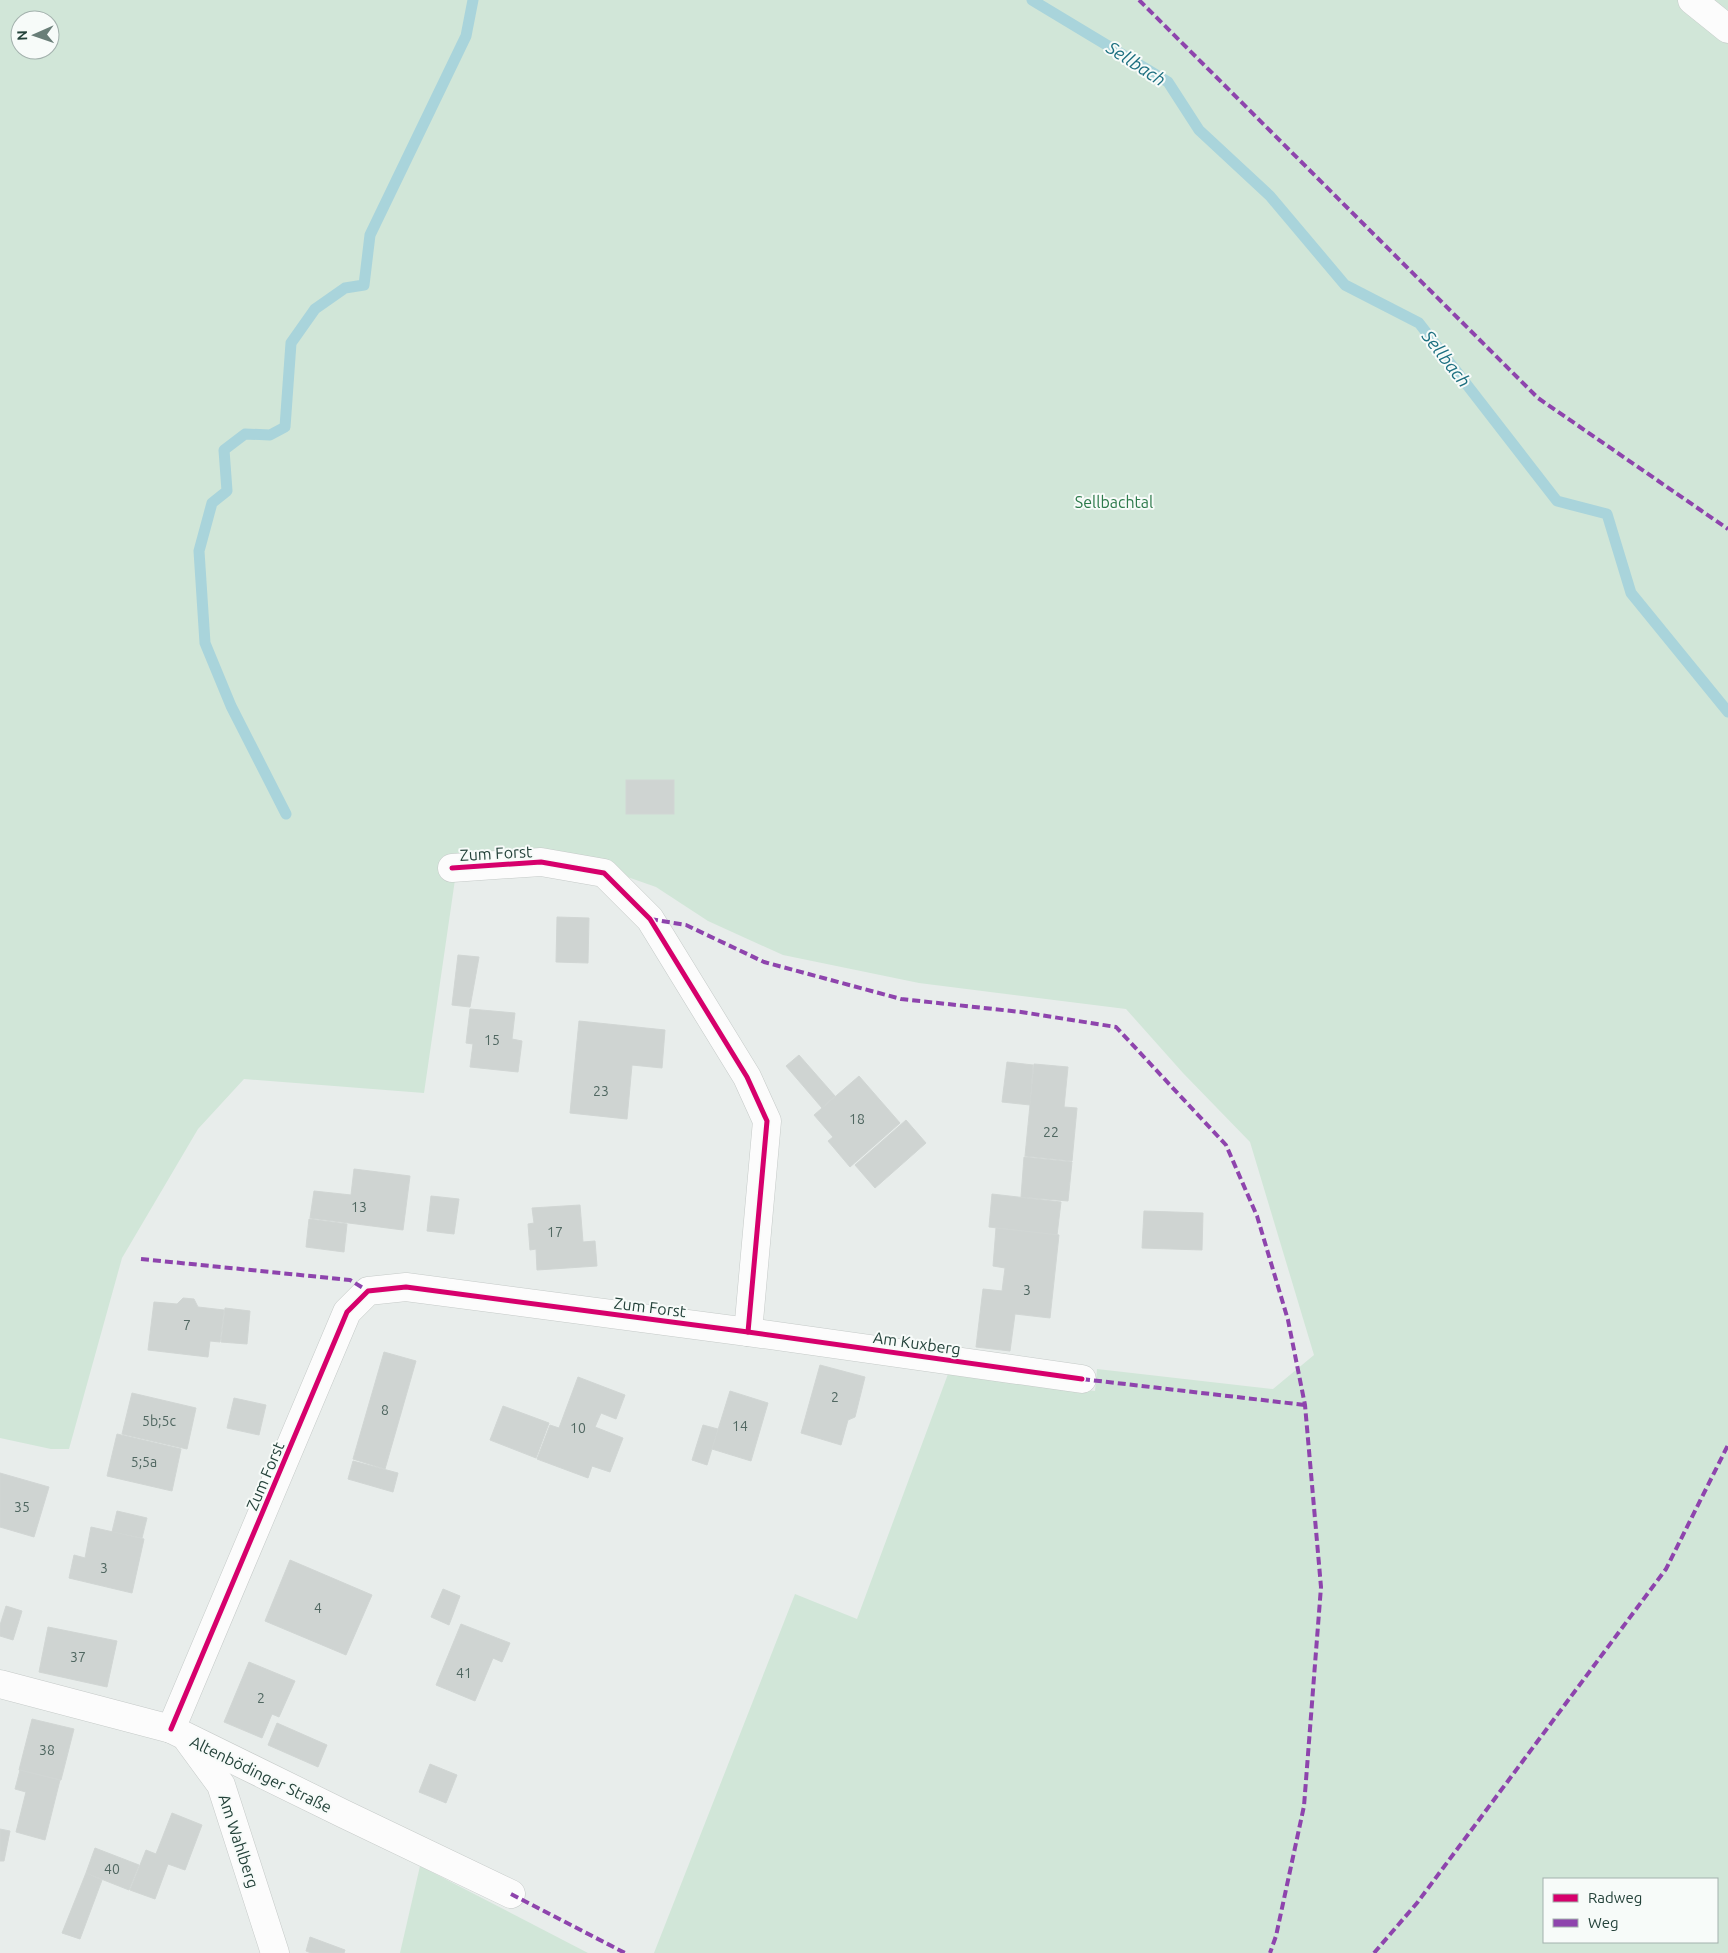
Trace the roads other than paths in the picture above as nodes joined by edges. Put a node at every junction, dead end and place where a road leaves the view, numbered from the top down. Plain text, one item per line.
1 (1692, 0) edge
2 (1728, 29) edge
3 (452, 868) dead end
4 (748, 1332) junction
5 (1082, 1379) dead end
6 (0, 1684) edge
7 (179, 1732) junction
8 (511, 1894) dead end
9 (274, 1953) edge

1 - 2 street
3 - 4 street, Zum Forst
4 - 5 street, Am Kuxberg
4 - 7 street, Zum Forst
6 - 7 street, Altenbödinger Straße
7 - 8 street, Altenbödinger Straße
7 - 9 street, Am Wahlberg

